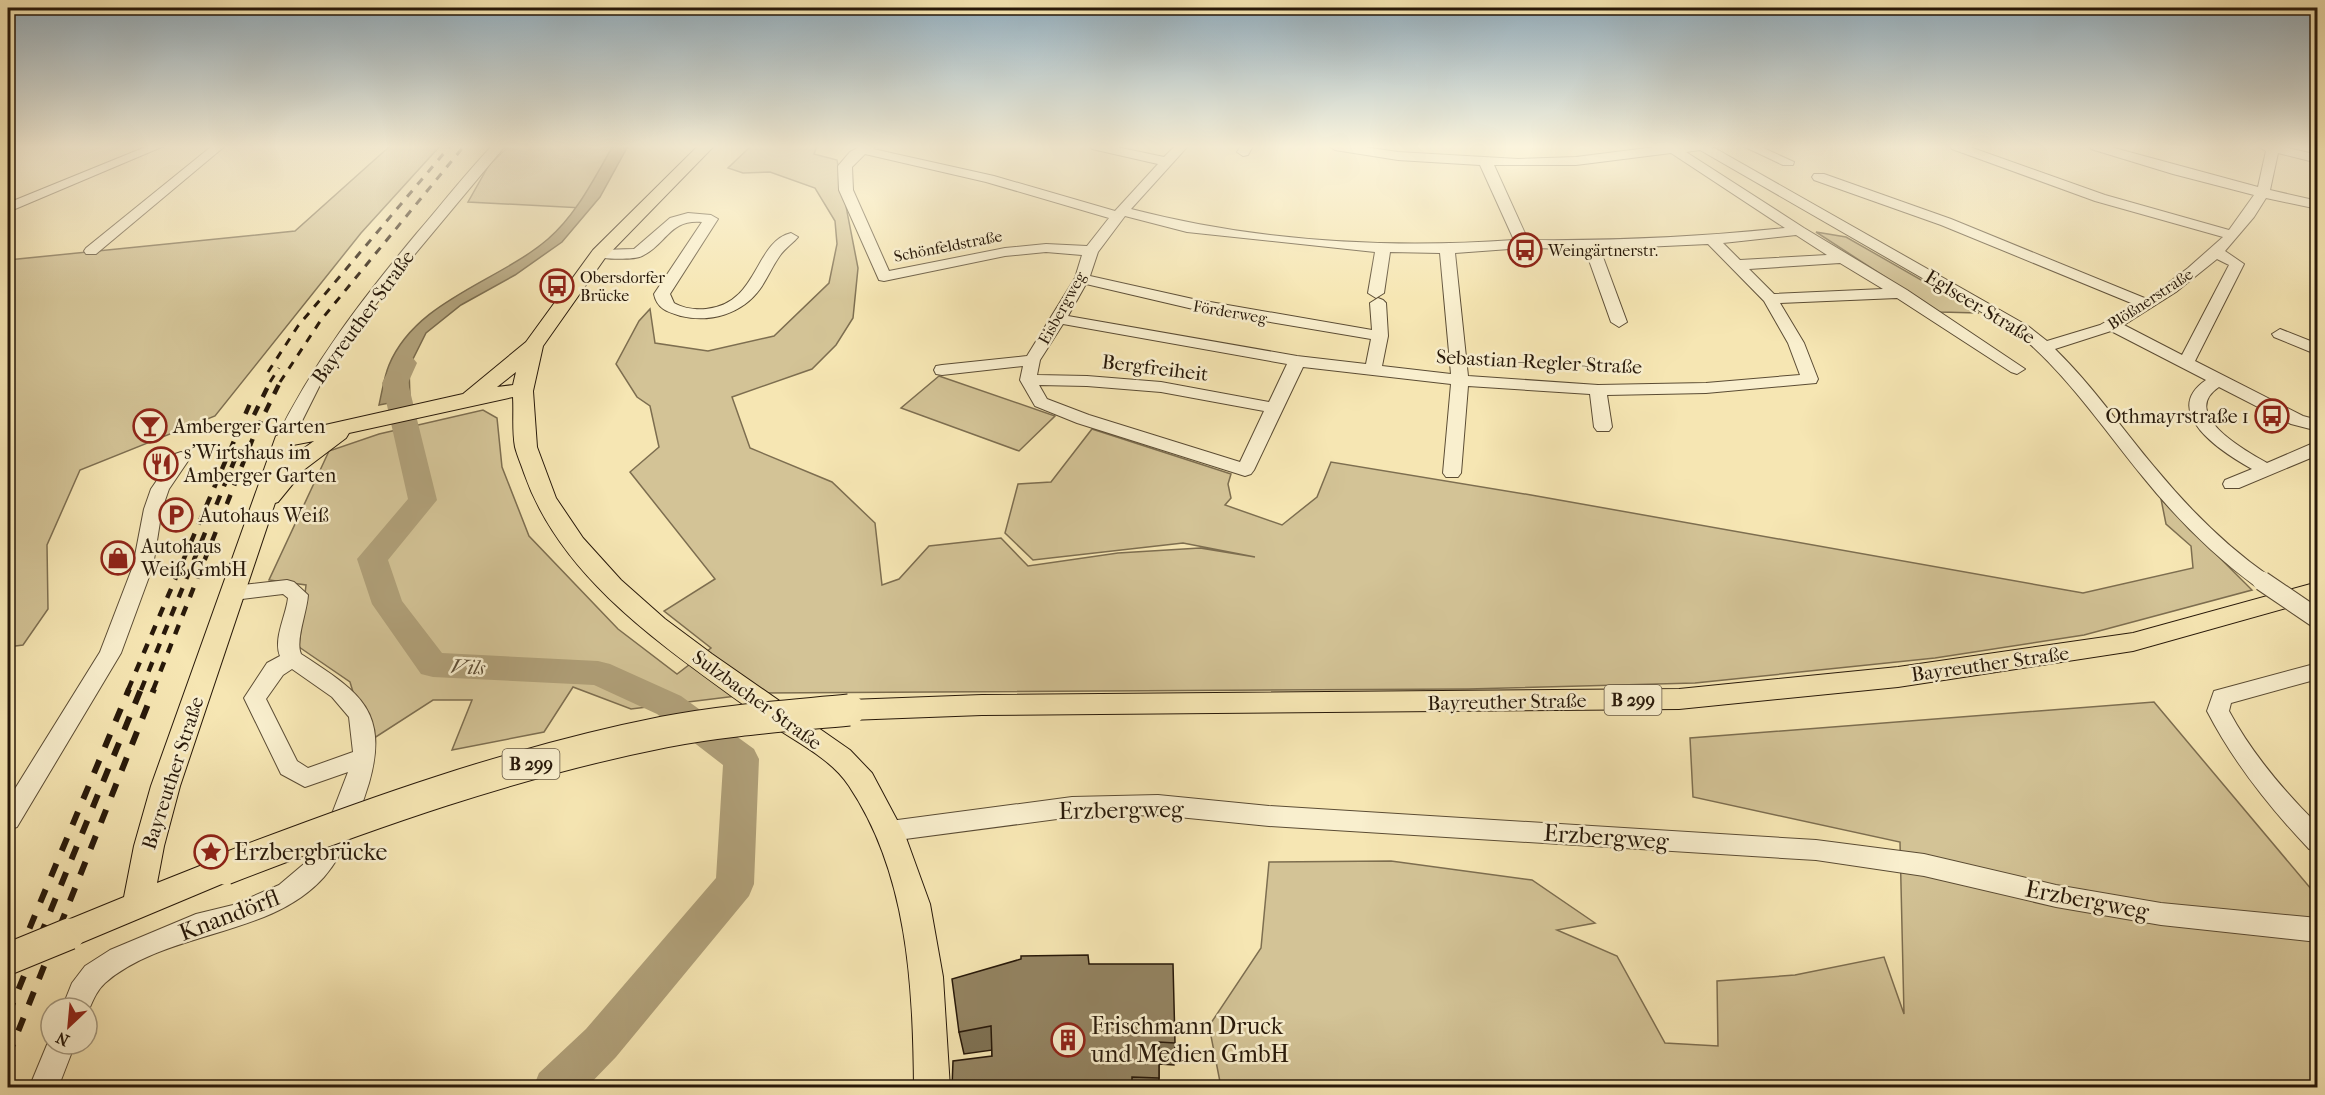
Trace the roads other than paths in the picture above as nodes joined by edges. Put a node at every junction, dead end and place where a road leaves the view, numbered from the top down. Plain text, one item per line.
1 (35, 197) edge
2 (157, 197) edge
3 (454, 197) edge
4 (655, 197) edge
5 (849, 197) edge
6 (1059, 197) edge
7 (1135, 197) edge
8 (1502, 197) edge
9 (1746, 197) edge
10 (1791, 197) edge
11 (1876, 197) edge
12 (2098, 197) edge
13 (2259, 197) edge
14 (2281, 197) edge
15 (2318, 205) edge
16 (8, 208) edge
17 (1120, 213) junction
18 (1797, 231) junction
19 (2232, 235) junction
20 (791, 237) dead end
21 (1712, 240) junction
22 (1523, 244) junction
23 (1591, 245) junction
24 (1383, 248) junction
25 (1447, 249) junction
26 (91, 251) dead end
27 (1091, 251) junction
28 (2216, 252) junction
29 (599, 254) junction
30 (1844, 258) junction
31 (1739, 265) junction
32 (1082, 278) junction
33 (1902, 293) junction
34 (1770, 299) junction
35 (2146, 304) junction
36 (1059, 319) junction
37 (1619, 322) dead end
38 (2111, 326) junction
39 (2280, 334) dead end
40 (1380, 336) junction
41 (532, 346) junction
42 (2045, 346) junction
43 (2318, 350) edge
44 (1032, 360) junction
45 (1297, 361) junction
46 (2183, 361) junction
47 (2018, 369) dead end
48 (942, 370) dead end
49 (1373, 371) junction
50 (2219, 379) junction
51 (1028, 380) junction
52 (1460, 380) junction
53 (523, 389) junction
54 (491, 390) junction
55 (1598, 390) junction
56 (1275, 408) junction
57 (2318, 426) edge
58 (348, 427) junction
59 (1603, 427) dead end
60 (284, 441) junction
61 (2318, 446) edge
62 (181, 458) dead end
63 (2265, 470) junction
64 (1452, 473) dead end
65 (2232, 484) dead end
66 (261, 509) junction
67 (2318, 590) edge
68 (234, 592) junction
69 (2318, 619) edge
70 (292, 659) junction
71 (2318, 671) edge
72 (364, 757) junction
73 (8, 820) edge
74 (890, 831) junction
75 (2318, 842) edge
76 (138, 906) junction
77 (2318, 930) edge
78 (8, 959) edge
79 (80, 996) edge
80 (56, 1056) edge
81 (43, 1088) edge
82 (932, 1088) edge

1 - 16 street
2 - 26 street
3 - 60 street, Bayreuther Straße
4 - 29 main road, Sulzbacher Straße
5 - 27 street, Schönfeldstraße
6 - 17 street
7 - 17 street, Eisbergweg
8 - 22 street
9 - 18 street, Eglseer Straße
10 - 42 street, Eglseer Straße
11 - 35 street
12 - 19 street
13 - 19 street, Blößnerstraße
14 - 15 street
17 - 24 street
17 - 27 street, Eisbergweg
18 - 21 street
18 - 30 street, Eglseer Straße
19 - 28 street, Blößnerstraße
20 - 29 street
21 - 23 street
21 - 31 street
22 - 23 street
22 - 25 street
23 - 37 street
24 - 25 street
24 - 40 street
25 - 52 street
27 - 32 street, Eisbergweg
28 - 35 street, Blößnerstraße
28 - 46 street, Blößnerstraße
29 - 41 main road, Sulzbacher Straße
30 - 31 street
30 - 33 street, Eglseer Straße
31 - 34 street
32 - 36 street, Eisbergweg
32 - 40 street, Förderweg
33 - 34 street, Eglseer Straße
33 - 47 street, Eglseer Straße
34 - 55 street, Sebastian-Regler-Straße
35 - 38 street, Blößnerstraße
36 - 44 street, Eisbergweg
36 - 45 street, Sebastian-Regler-Straße
38 - 42 street, Blößnerstraße
38 - 46 street
39 - 43 street
40 - 49 street
41 - 53 main road, Sulzbacher Straße
41 - 54 main road, Sulzbacher Straße
42 - 69 street, Eglseer Straße, bridge
44 - 48 street, Eisbergweg
44 - 51 street, Eisbergweg
45 - 49 street, Sebastian-Regler-Straße
45 - 56 street
46 - 50 street
49 - 52 street, Sebastian-Regler-Straße
50 - 57 street
50 - 63 street
51 - 56 street, Bergfreiheit
51 - 56 street
52 - 55 street, Sebastian-Regler-Straße
52 - 64 street
53 - 54 main road
53 - 74 main road, Sulzbacher Straße
54 - 58 main road
55 - 59 street
58 - 60 main road
58 - 66 main road, Bayreuther Straße
60 - 66 main road, Bayreuther Straße
61 - 63 street
62 - 73 street
63 - 65 street
66 - 68 main road, Bayreuther Straße
67 - 76 main road, Bayreuther Straße / B 299, bridge
68 - 70 street
68 - 76 main road, Bayreuther Straße
70 - 72 street, Knandörfl
70 - 72 street
71 - 75 street
72 - 79 street, Knandörfl
74 - 77 street, Erzbergweg
74 - 82 main road, Sulzbacher Straße
76 - 78 main road, B 299, bridge
80 - 81 street

